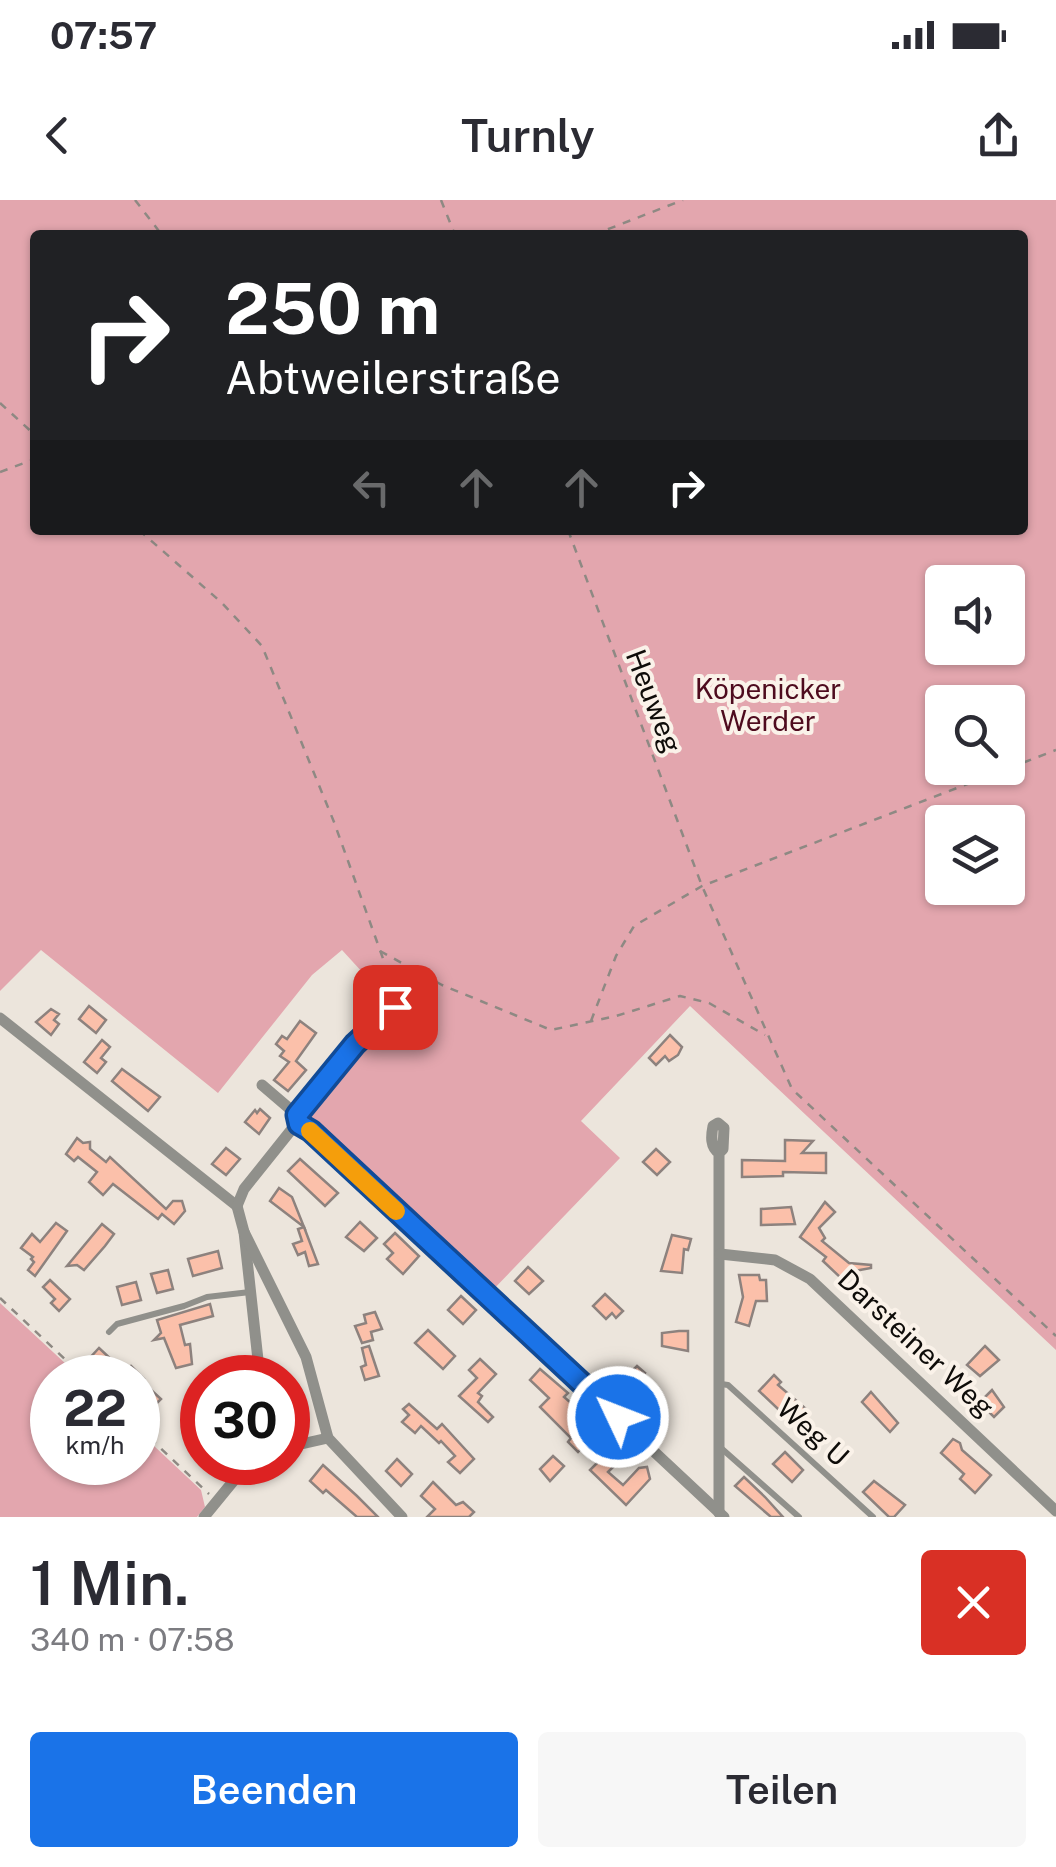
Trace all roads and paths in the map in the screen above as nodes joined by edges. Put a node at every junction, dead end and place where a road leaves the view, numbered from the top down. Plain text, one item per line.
1 (135, 200) edge
2 (441, 200) edge
3 (683, 200) edge
4 (158, 230) edge
5 (453, 230) edge
6 (606, 230) edge
7 (0, 403) edge
8 (30, 431) edge
9 (30, 460) edge
10 (0, 472) edge
11 (146, 535) edge
12 (570, 535) edge
13 (1056, 750) edge
14 (702, 886) junction
15 (378, 950) junction
16 (395, 1007) joint
17 (0, 1018) edge
18 (592, 1021) junction
19 (766, 1036) junction
20 (262, 1086) dead end
21 (298, 1120) junction
22 (719, 1153) dead end
23 (237, 1206) junction
24 (244, 1232) junction
25 (720, 1254) junction
26 (250, 1292) junction
27 (0, 1298) edge
28 (110, 1332) dead end
29 (1056, 1336) edge
30 (61, 1355) edge
31 (257, 1355) edge
32 (720, 1384) junction
33 (328, 1438) junction
34 (310, 1442) edge
35 (160, 1448) edge
36 (720, 1448) junction
37 (230, 1485) edge
38 (217, 1501) junction
39 (1056, 1510) edge
40 (721, 1515) edge
41 (204, 1517) edge
42 (402, 1517) edge
43 (800, 1517) edge
44 (873, 1517) edge

1 - 4 path
2 - 5 path
3 - 6 path
7 - 8 path
9 - 10 path
11 - 15 path
12 - 14 path, Heuweg
13 - 14 path
14 - 18 path
14 - 19 path, Heuweg
15 - 16 path
15 - 18 path
16 - 21 street
17 - 23 street
18 - 19 path
19 - 29 path, Heuweg
20 - 21 street
21 - 23 street
21 - 40 street
22 - 25 street
23 - 24 street
24 - 26 street
24 - 33 street
25 - 32 street
25 - 39 street, Darsteiner Weg
26 - 28 lane
26 - 31 street
27 - 30 path
32 - 36 street
32 - 44 lane, Weg U
33 - 34 street
33 - 42 street
35 - 38 path
36 - 40 street
36 - 43 lane
37 - 38 street
38 - 41 street

